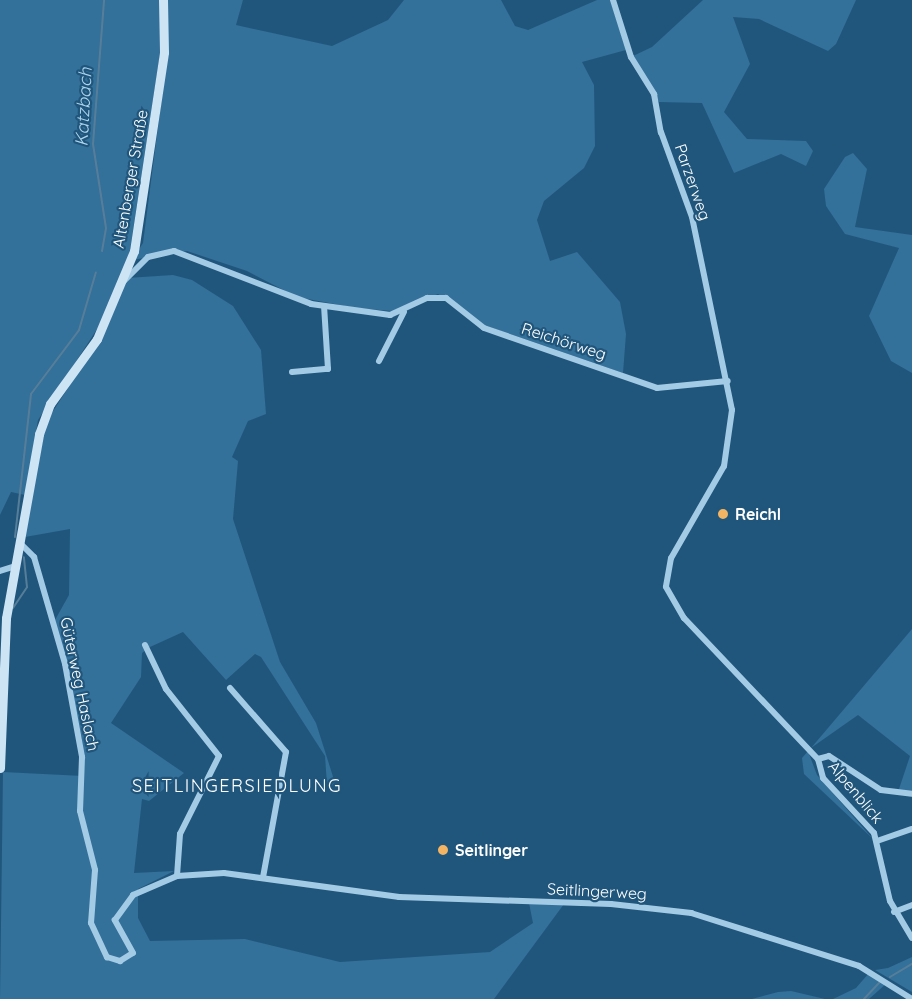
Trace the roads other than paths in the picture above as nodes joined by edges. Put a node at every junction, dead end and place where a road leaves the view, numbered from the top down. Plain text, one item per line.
1 (163, 0) edge
2 (613, 0) edge
3 (123, 282) junction
4 (324, 306) junction
5 (404, 312) junction
6 (379, 361) dead end
7 (292, 372) dead end
8 (728, 381) junction
9 (20, 543) junction
10 (15, 566) junction
11 (0, 571) edge
12 (145, 645) dead end
13 (230, 688) dead end
14 (818, 759) junction
15 (0, 768) edge
16 (912, 794) edge
17 (912, 829) edge
18 (877, 841) junction
19 (177, 876) junction
20 (263, 877) junction
21 (912, 905) edge
22 (894, 912) junction
23 (912, 938) edge
24 (912, 999) edge

1 - 3 street, Altenberger Straße
2 - 8 street, Parzerweg
3 - 4 street, Reichörweg
3 - 9 street, Altenberger Straße
4 - 5 street, Reichörweg
4 - 7 street
5 - 6 street
5 - 8 street, Reichörweg
8 - 14 street, Parzerweg
9 - 10 street, Altenberger Straße
9 - 19 street, Güterweg Haslach
10 - 11 street
10 - 15 street, Altenberger Straße
12 - 19 street
13 - 20 street
14 - 16 street, Alpenblick
14 - 18 street, Alpenblick
17 - 18 street, Alpenblick
18 - 22 street, Alpenblick
19 - 20 street, Güterweg Haslach
20 - 24 street, Seitlingerweg
21 - 22 street
22 - 23 street, Alpenblick

